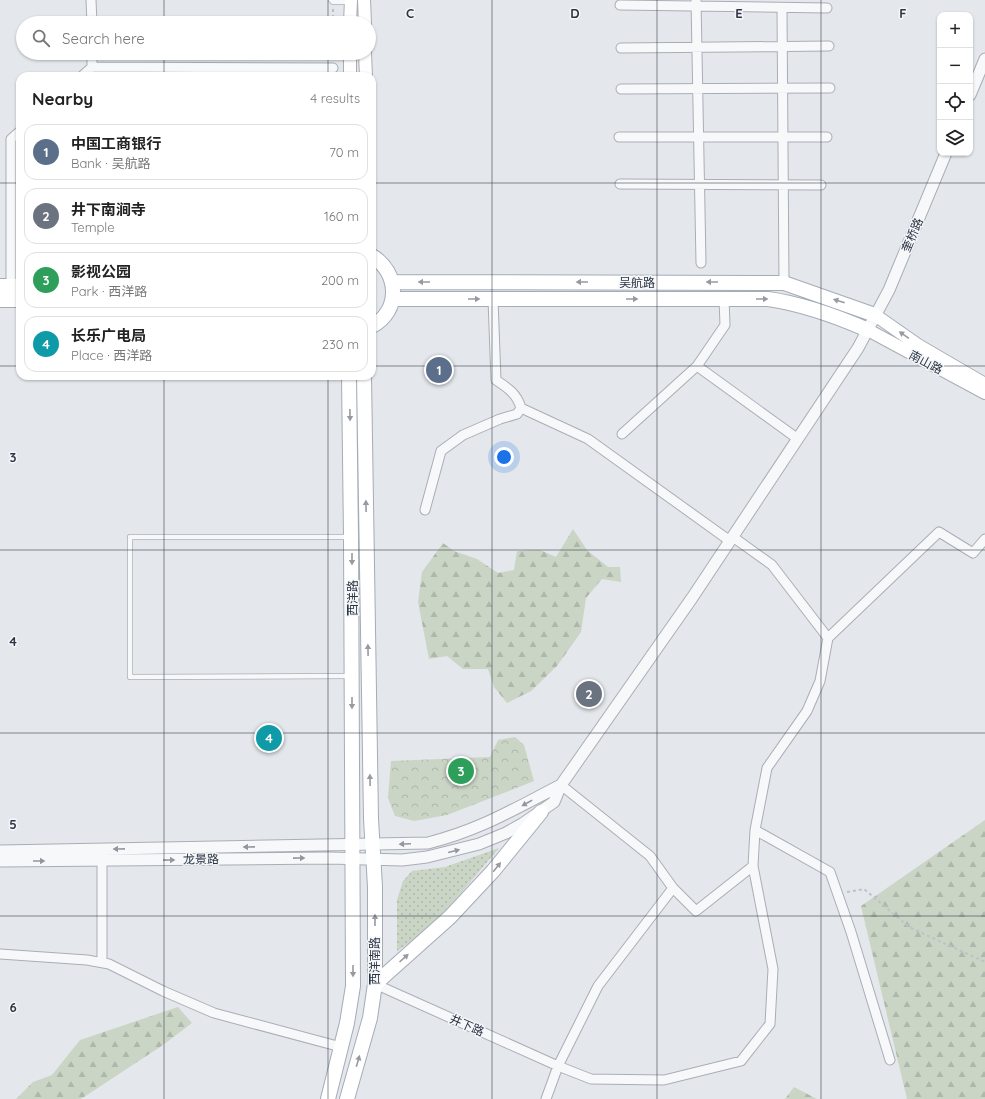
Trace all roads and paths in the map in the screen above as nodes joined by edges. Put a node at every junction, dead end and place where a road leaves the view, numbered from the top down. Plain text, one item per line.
1 (91, 0) edge
2 (332, 1) edge
3 (351, 1) edge
4 (364, 1) edge
5 (696, 3) edge
6 (620, 5) dead end
7 (782, 8) junction
8 (827, 8) dead end
9 (92, 16) edge
10 (333, 16) edge
11 (350, 16) edge
12 (365, 16) edge
13 (783, 46) junction
14 (829, 46) dead end
15 (697, 47) junction
16 (621, 48) dead end
17 (985, 59) edge
18 (92, 60) edge
19 (350, 60) edge
20 (365, 60) edge
21 (92, 67) junction
22 (333, 68) dead end
23 (86, 72) edge
24 (350, 72) edge
25 (366, 72) edge
26 (783, 88) junction
27 (830, 88) dead end
28 (973, 88) edge
29 (621, 89) dead end
30 (698, 89) junction
31 (16, 135) edge
32 (619, 137) dead end
33 (698, 137) junction
34 (783, 137) junction
35 (827, 137) dead end
36 (945, 156) edge
37 (620, 184) dead end
38 (699, 184) junction
39 (783, 185) junction
40 (821, 185) dead end
41 (376, 259) edge
42 (701, 263) dead end
43 (393, 282) junction
44 (441, 282) junction
45 (784, 283) junction
46 (10, 286) edge
47 (393, 299) junction
48 (441, 299) junction
49 (493, 299) junction
50 (724, 299) junction
51 (0, 300) edge
52 (16, 300) edge
53 (875, 315) junction
54 (376, 323) edge
55 (868, 330) junction
56 (697, 366) junction
57 (349, 380) edge
58 (364, 380) edge
59 (985, 384) edge
60 (985, 394) edge
61 (522, 408) junction
62 (622, 434) dead end
63 (798, 439) junction
64 (425, 510) dead end
65 (352, 537) junction
66 (732, 539) junction
67 (985, 539) edge
68 (828, 638) junction
69 (352, 676) junction
70 (561, 785) junction
71 (541, 812) junction
72 (370, 819) joint
73 (353, 820) joint
74 (755, 830) junction
75 (372, 845) junction
76 (0, 850) edge
77 (353, 852) junction
78 (372, 859) junction
79 (102, 860) junction
80 (0, 861) edge
81 (753, 866) junction
82 (673, 888) junction
83 (838, 893) junction
84 (0, 954) edge
85 (102, 962) junction
86 (985, 962) edge
87 (375, 984) junction
88 (341, 1047) junction
89 (890, 1060) dead end
90 (558, 1066) junction
91 (328, 1099) edge
92 (347, 1099) edge
93 (546, 1099) edge

1 - 9 street
2 - 3 lane
2 - 10 path
3 - 11 main road
4 - 12 main road
5 - 6 street
5 - 7 street
5 - 15 street
7 - 8 street
7 - 13 street
13 - 14 street
13 - 15 street
13 - 26 street
15 - 16 street
15 - 30 street
17 - 28 street
18 - 21 street
19 - 24 main road
20 - 25 main road
21 - 22 street
21 - 23 street
26 - 27 street
26 - 30 street
26 - 34 street
29 - 30 street
30 - 33 street
31 - 46 street
32 - 33 street
33 - 34 street
33 - 38 street
34 - 35 street
34 - 39 street
36 - 53 street, 奎桥路
37 - 38 street
38 - 39 street
38 - 42 street
39 - 40 street
39 - 45 street
41 - 43 main road
44 -> 43 main road, 吴航路
43 - 47 main road
45 -> 44 main road, 吴航路
44 - 48 main road
53 -> 45 main road, 吴航路
47 - 48 main road, 吴航路
47 - 54 main road
48 -> 49 main road, 吴航路
49 -> 50 main road, 吴航路
49 - 61 street
50 -> 55 main road, 吴航路
50 - 56 street
51 - 52 main road
53 - 55 street, 奎桥路
59 -> 53 main road, 南山路
55 - 60 main road, 南山路
55 - 63 street, 奎桥路
56 - 62 street
56 - 63 street
57 -> 65 main road, 西洋路
72 -> 58 main road, 西洋路
61 - 64 street
61 - 66 street
63 - 66 street, 奎桥路
65 -> 69 main road, 西洋路
65 - 69 lane
66 - 68 street
66 - 70 street, 龙景路
67 - 68 street
68 - 74 street, 井下路
69 -> 73 main road, 西洋路
70 - 71 street, 龙景路
70 -> 75 street
70 - 82 street
78 -> 71 street, 龙景路
87 -> 71 main road
72 - 75 main road, 西洋南路
73 - 77 main road, 西洋南路
74 - 81 street, 井下路
74 - 83 street
75 - 77 street
75 - 78 main road, 西洋南路
77 -> 76 street
77 - 78 street, 龙景路
79 -> 77 street, 龙景路
77 -> 88 main road, 西洋南路
87 -> 78 main road, 西洋南路
80 -> 79 street, 龙景路
79 - 85 street
81 - 82 street
81 - 90 street, 井下路
82 - 90 street
83 - 86 path
83 - 89 street
84 - 85 street
85 - 88 street
87 - 90 street, 井下路
92 -> 87 main road, 西洋南路
88 - 91 main road, 西洋南路
90 - 93 street

